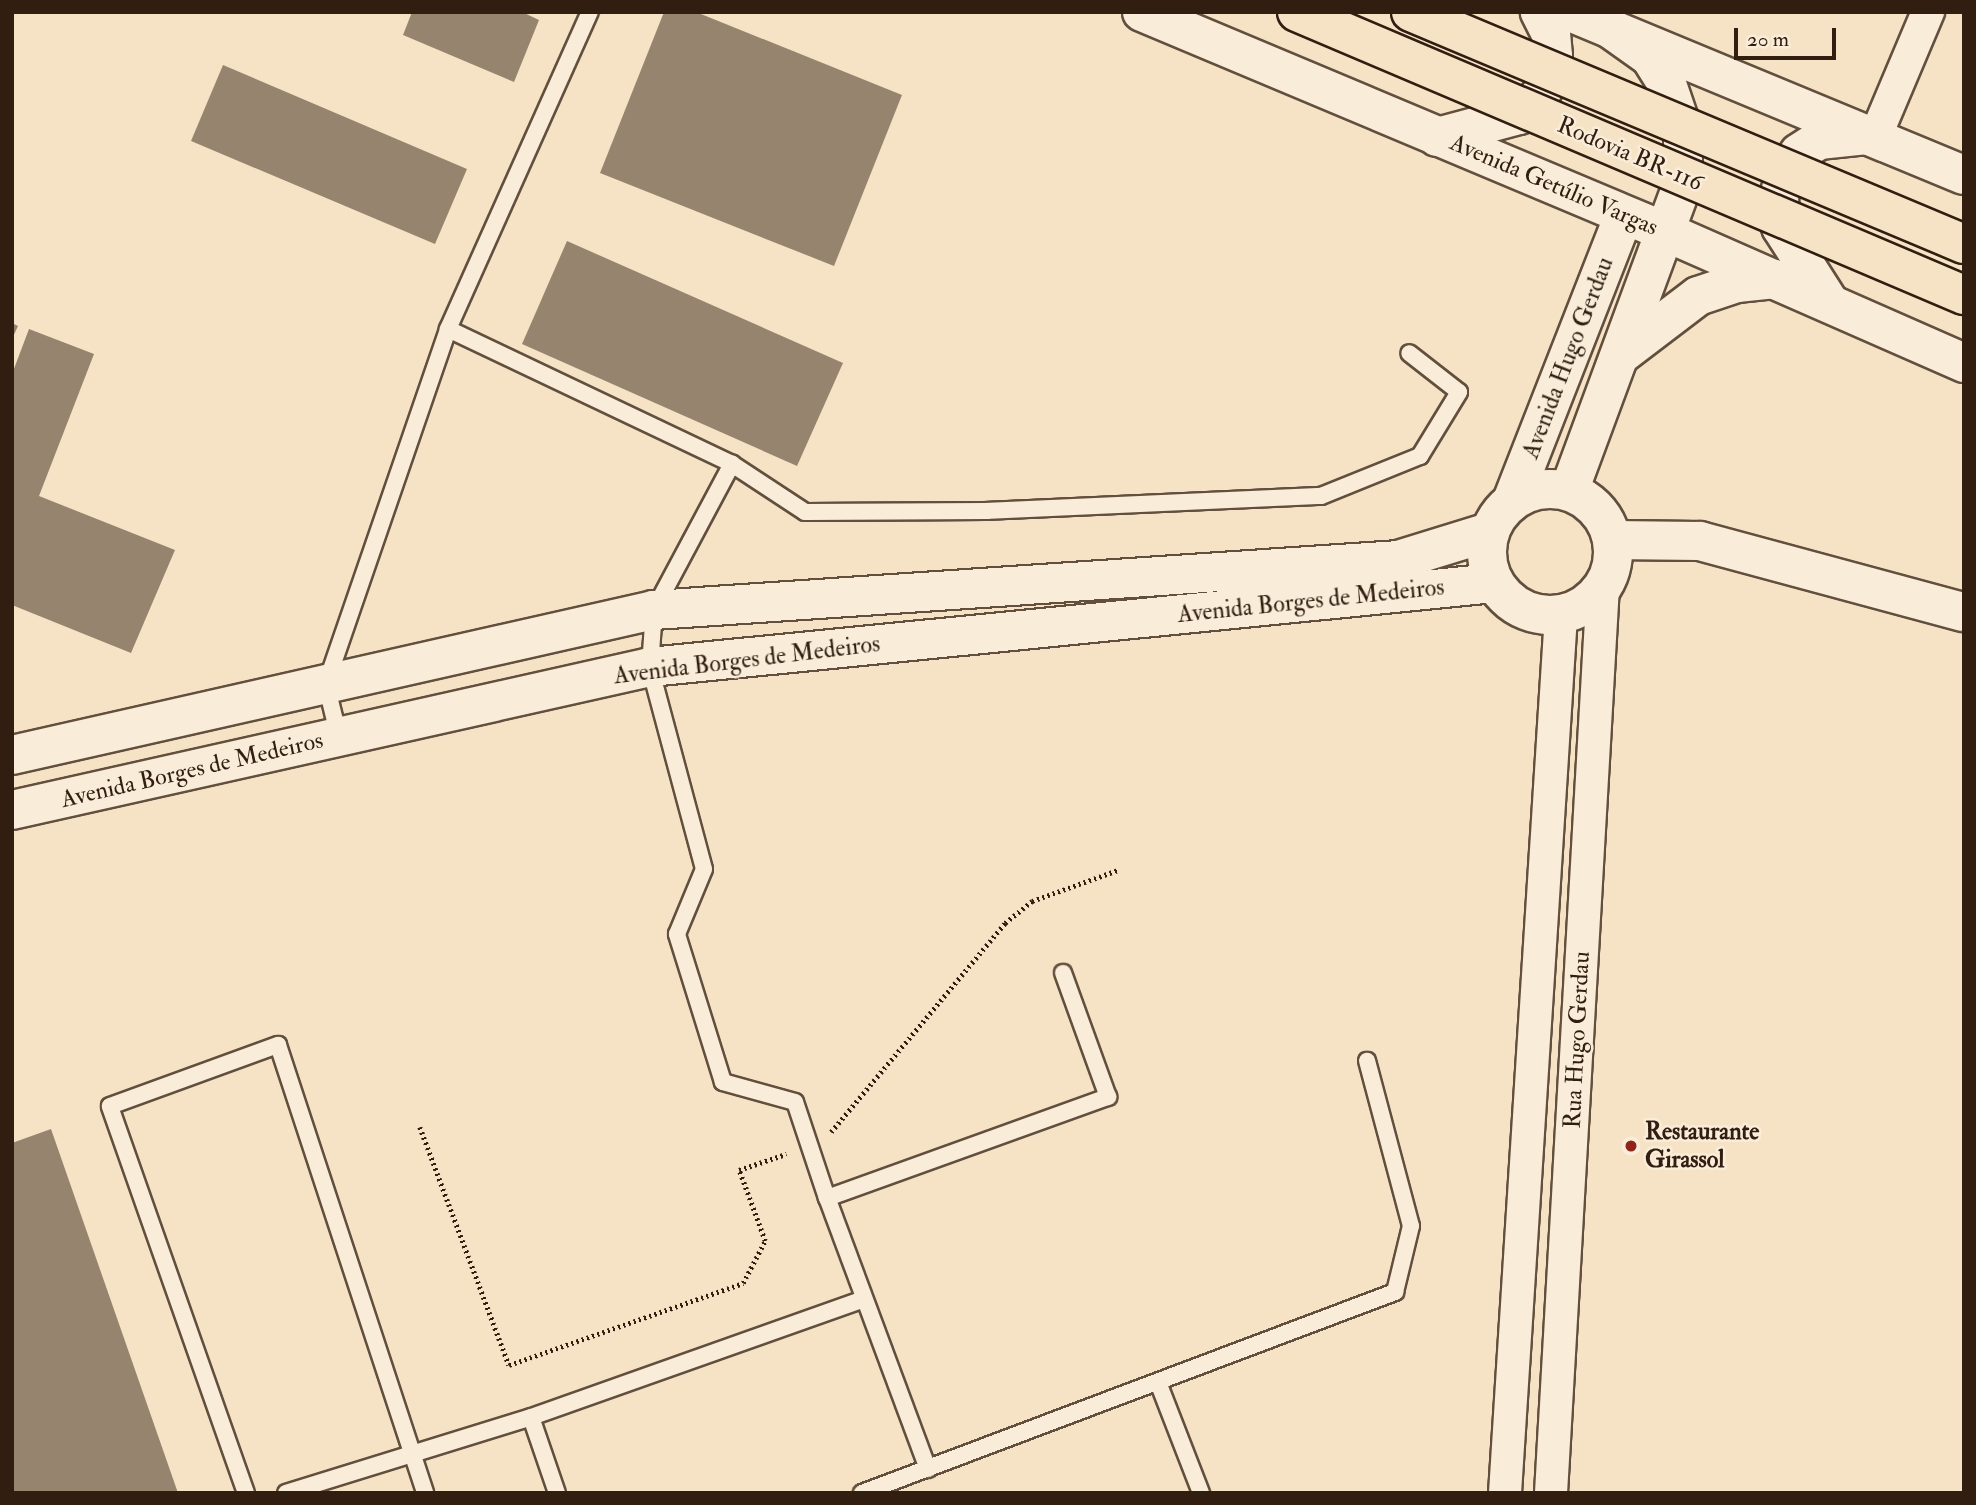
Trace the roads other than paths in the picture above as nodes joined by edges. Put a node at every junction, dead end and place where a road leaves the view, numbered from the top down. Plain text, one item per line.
1 (590, 12) edge
2 (1142, 12) edge
3 (1297, 12) edge
4 (1411, 12) edge
5 (1540, 12) edge
6 (1570, 12) edge
7 (1928, 12) edge
8 (1609, 28) junction
9 (1876, 135) junction
10 (1437, 137) junction
11 (1964, 175) edge
12 (1624, 215) junction
13 (1666, 232) junction
14 (1964, 244) edge
15 (1776, 279) junction
16 (1964, 295) edge
17 (1829, 302) junction
18 (448, 329) junction
19 (1409, 353) dead end
20 (1564, 363) junction
21 (1964, 363) edge
22 (1616, 369) junction
23 (732, 464) junction
24 (1569, 491) junction
25 (1512, 500) junction
26 (1489, 532) junction
27 (1612, 540) junction
28 (1494, 583) junction
29 (1603, 587) junction
30 (653, 610) junction
31 (1964, 612) edge
32 (1561, 615) junction
33 (650, 667) junction
34 (326, 684) junction
35 (339, 737) junction
36 (12, 755) edge
37 (12, 810) edge
38 (1550, 823) junction
39 (1589, 824) junction
40 (1063, 973) dead end
41 (1367, 1061) dead end
42 (1571, 1146) junction
43 (1528, 1147) junction
44 (827, 1198) junction
45 (862, 1300) junction
46 (1158, 1382) junction
47 (531, 1417) junction
48 (410, 1455) junction
49 (928, 1469) junction
50 (246, 1493) edge
51 (286, 1493) edge
52 (425, 1493) edge
53 (557, 1493) edge
54 (862, 1493) edge
55 (1202, 1493) edge
56 (1505, 1493) edge
57 (1551, 1493) edge

1 - 18 lane
2 - 10 street, Avenida Getúlio Vargas
3 - 16 highway, Rodovia BR-116, bridge
4 - 14 highway, Rodovia BR-116, bridge
5 - 10 street
6 - 8 street
7 - 9 street
8 - 9 street
8 - 13 street, Avenida Hugo Gerdau
9 - 11 street
9 - 17 street
10 - 12 street, Avenida Getúlio Vargas
12 - 13 street, Avenida Getúlio Vargas
12 - 20 street, Avenida Hugo Gerdau
13 - 15 street, Avenida Getúlio Vargas
13 - 22 street, Avenida Hugo Gerdau
15 - 17 street, Avenida Getúlio Vargas
15 - 22 street
17 - 21 street, Avenida Getúlio Vargas
18 - 23 lane
18 - 34 lane
19 - 23 lane
20 - 22 street
20 - 25 street, Avenida Hugo Gerdau
22 - 24 street, Avenida Hugo Gerdau
23 - 30 lane
24 - 25 street
24 - 27 street
25 - 26 street
26 - 28 street
26 - 30 street, Avenida Borges de Medeiros
27 - 29 street
27 - 31 street
28 - 32 street
28 - 33 street, Avenida Borges de Medeiros
29 - 32 street
29 - 39 street, Rua Hugo Gerdau
30 - 33 lane
30 - 34 street, Avenida Borges de Medeiros
32 - 38 street, Rua Hugo Gerdau
33 - 35 street, Avenida Borges de Medeiros
33 - 44 lane
34 - 35 lane
34 - 36 street, Avenida Borges de Medeiros
35 - 37 street, Avenida Borges de Medeiros
38 - 39 street
38 - 43 street, Rua Hugo Gerdau
39 - 42 street, Rua Hugo Gerdau
40 - 44 lane
41 - 46 lane
42 - 43 street
42 - 57 street, Rua Hugo Gerdau
43 - 56 street, Rua Hugo Gerdau
44 - 45 lane
45 - 47 lane
45 - 49 lane
46 - 49 lane
46 - 55 lane
47 - 48 lane
47 - 53 lane
48 - 50 lane
48 - 51 lane
48 - 52 lane
49 - 54 lane

